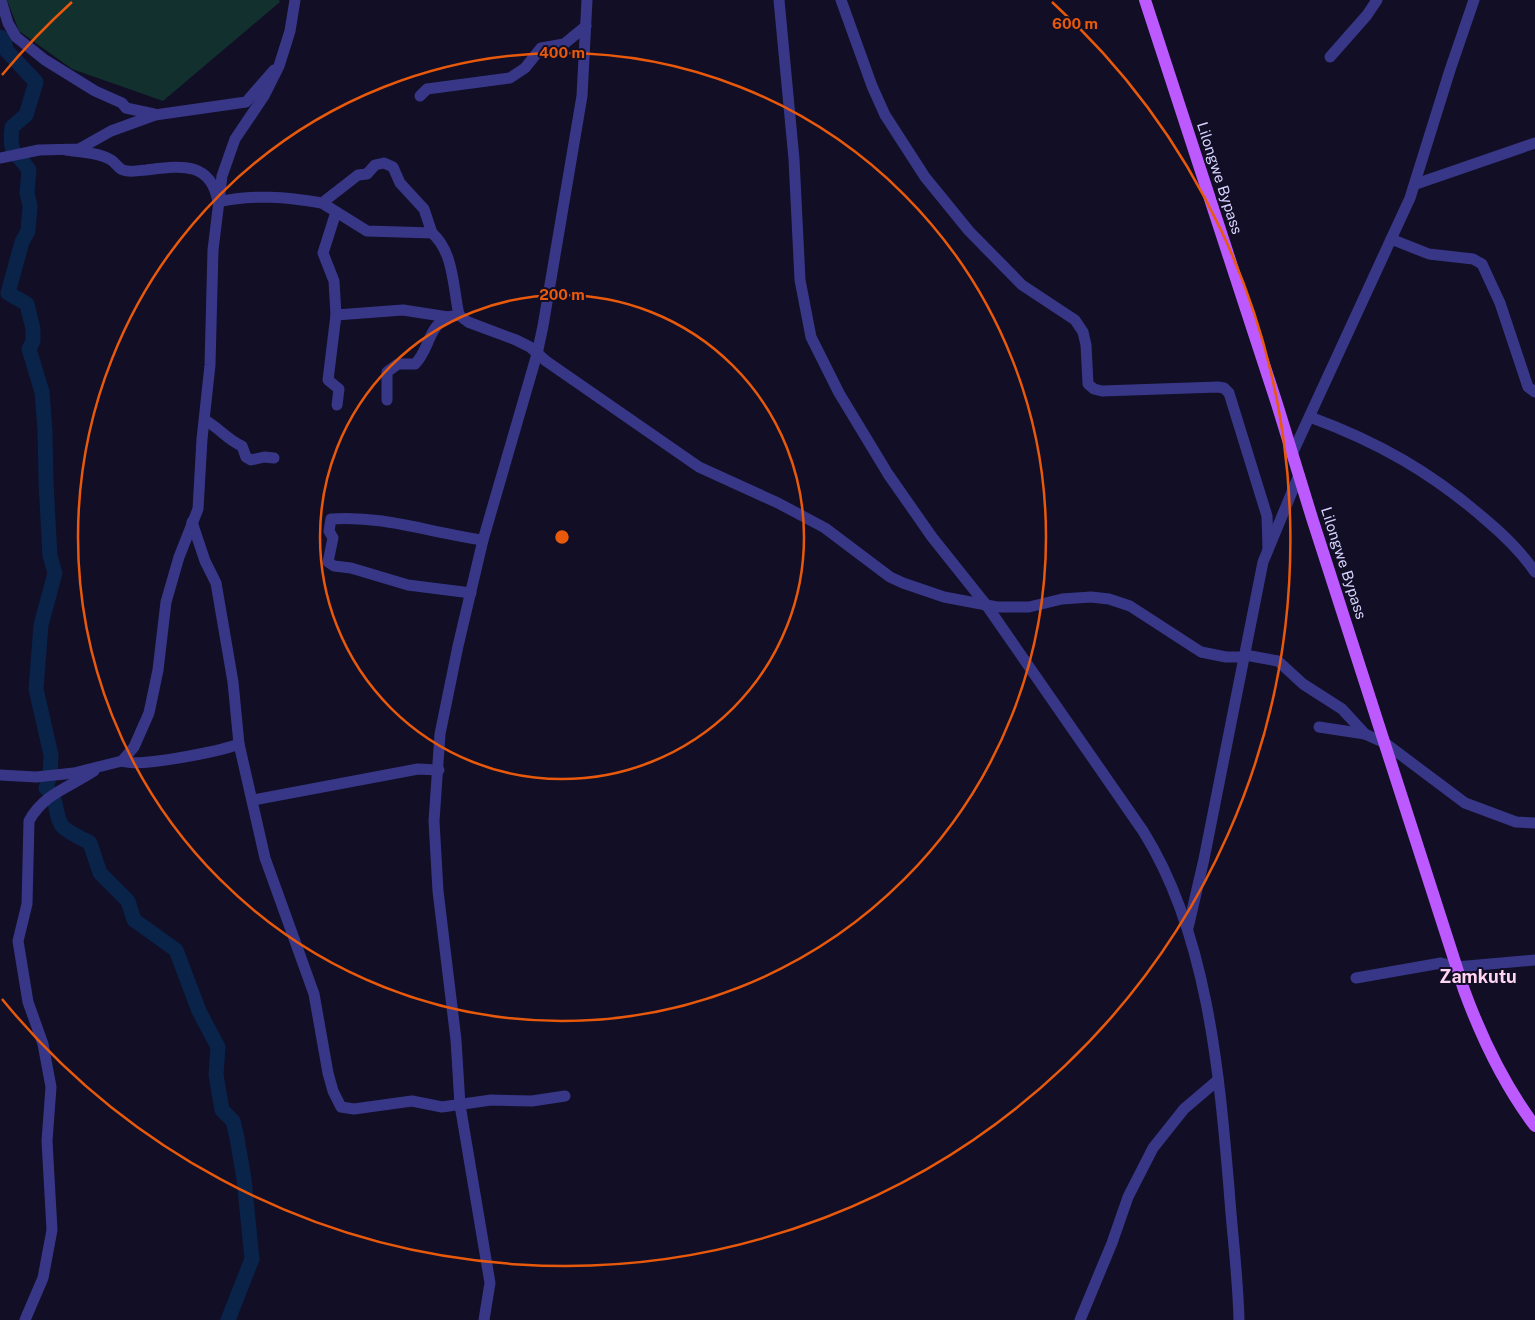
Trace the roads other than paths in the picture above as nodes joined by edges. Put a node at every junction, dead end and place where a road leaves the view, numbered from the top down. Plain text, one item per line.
1 (1, 0) edge
2 (295, 0) edge
3 (587, 0) edge
4 (780, 0) edge
5 (841, 0) edge
6 (1145, 0) edge
7 (1377, 0) edge
8 (1474, 0) edge
9 (586, 26) junction
10 (1330, 57) dead end
11 (279, 66) junction
12 (420, 96) dead end
13 (126, 108) junction
14 (155, 114) junction
15 (123, 126) junction
16 (1535, 143) edge
17 (66, 150) junction
18 (4, 156) edge
19 (1416, 184) junction
20 (218, 202) junction
21 (322, 203) junction
22 (336, 212) junction
23 (432, 233) junction
24 (1391, 239) junction
25 (336, 316) junction
26 (453, 316) junction
27 (537, 354) junction
28 (1535, 392) edge
29 (387, 400) dead end
30 (337, 405) dead end
31 (1310, 417) junction
32 (205, 420) junction
33 (1293, 452) junction
34 (274, 458) dead end
35 (1299, 475) junction
36 (192, 522) junction
37 (483, 540) junction
38 (1268, 549) junction
39 (1535, 572) edge
40 (470, 593) junction
41 (987, 606) junction
42 (1245, 656) junction
43 (1319, 727) dead end
44 (1365, 734) junction
45 (240, 744) junction
46 (1385, 744) junction
47 (122, 761) junction
48 (100, 767) junction
49 (439, 770) junction
50 (0, 775) edge
51 (253, 800) junction
52 (1535, 823) edge
53 (1188, 928) junction
54 (1535, 960) edge
55 (1456, 967) junction
56 (1356, 978) dead end
57 (1218, 1080) junction
58 (565, 1096) dead end
59 (460, 1105) junction
60 (1535, 1126) edge
61 (25, 1320) edge
62 (484, 1320) edge
63 (1080, 1320) edge
64 (1239, 1320) edge

1 - 13 street
2 - 11 street
3 - 9 street
4 - 41 street
5 - 38 street
6 - 33 main road, Lilongwe Bypass
7 - 10 street
8 - 19 street
9 - 12 street
9 - 27 street
11 - 14 street
11 - 20 street
13 - 14 street
13 - 15 street
14 - 15 street
15 - 17 street
16 - 19 street
17 - 18 street
17 - 20 street
19 - 24 street
20 - 21 street
20 - 32 street
21 - 22 street
21 - 23 street
22 - 23 street
22 - 25 street
23 - 26 street
24 - 28 street
24 - 31 street
25 - 26 street
25 - 30 street
26 - 27 street
26 - 29 street
27 - 37 street
27 - 41 street
31 - 33 street
31 - 39 street
32 - 34 street
32 - 36 street
33 - 35 main road, Lilongwe Bypass
35 - 38 street
35 - 46 main road, Lilongwe Bypass
36 - 45 street
36 - 47 street
37 - 40 street
37 - 40 street
38 - 42 street
40 - 49 street
41 - 42 street
41 - 53 street
42 - 44 street
42 - 53 street
43 - 44 street
44 - 46 street
45 - 47 street
45 - 51 street
46 - 52 street
46 - 55 main road, Lilongwe Bypass
47 - 48 street
48 - 50 street
48 - 61 street
49 - 51 street
49 - 59 street
51 - 59 street
53 - 57 street
54 - 55 street
55 - 56 street
55 - 60 main road, Lilongwe Bypass
57 - 63 street
57 - 64 street
58 - 59 street
59 - 62 street

